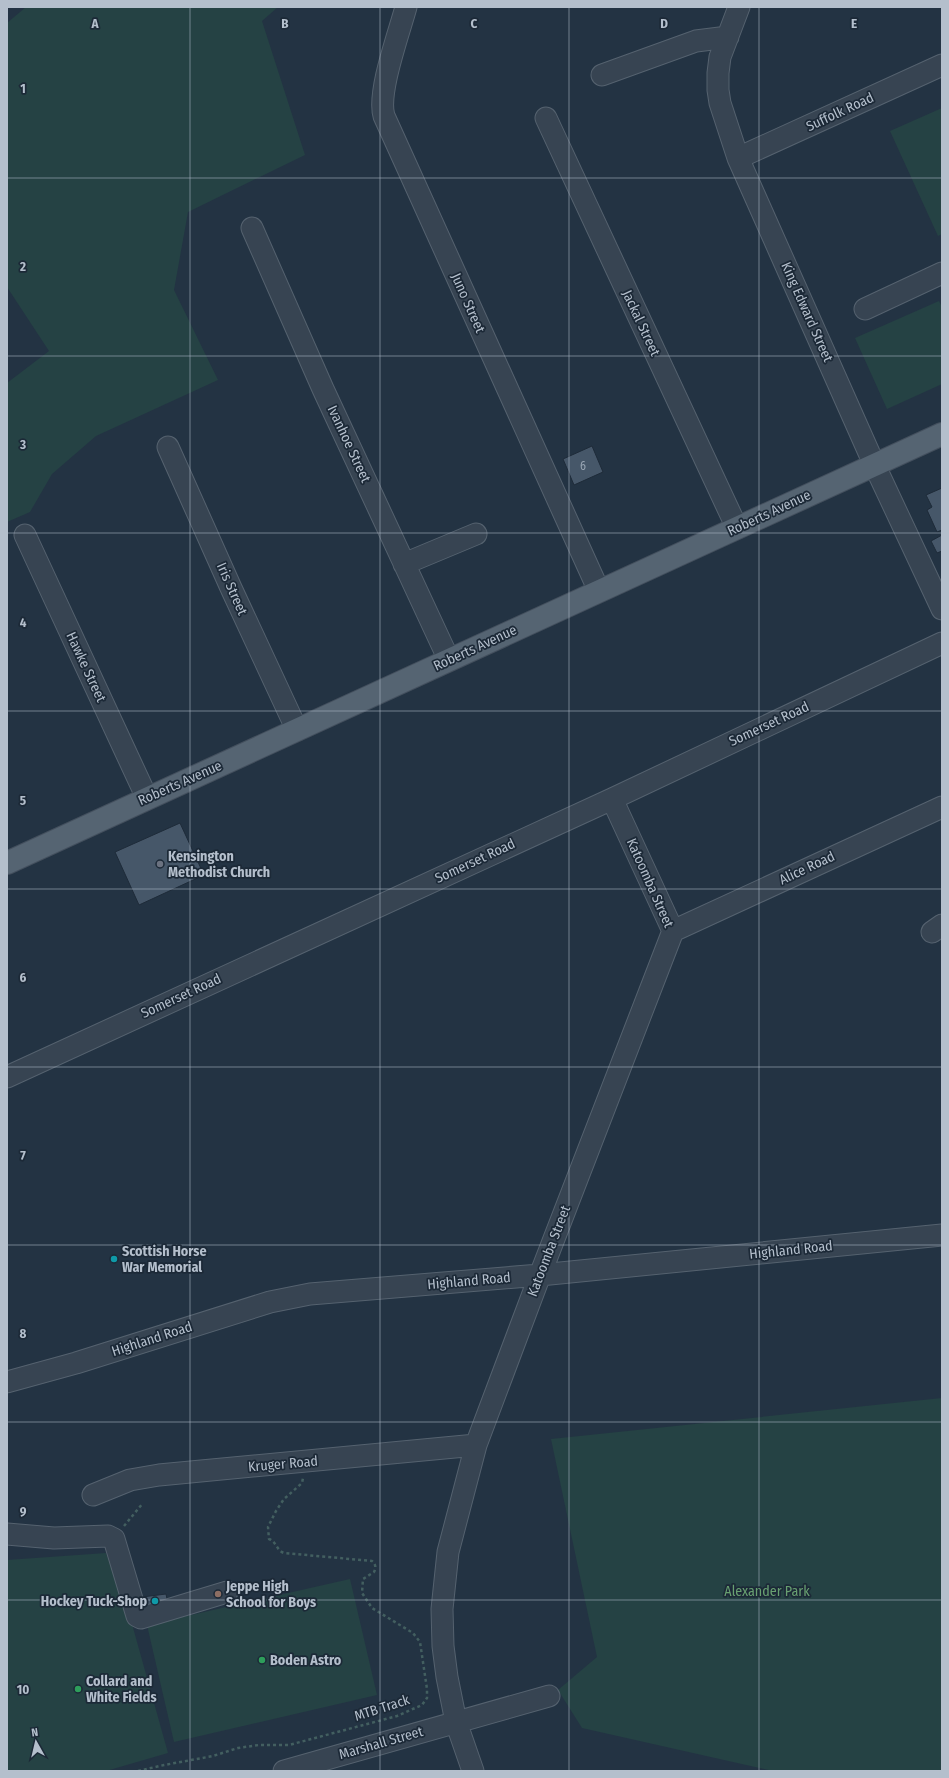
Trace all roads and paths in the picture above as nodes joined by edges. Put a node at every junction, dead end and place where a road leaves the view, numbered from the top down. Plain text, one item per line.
1 (406, 7) edge
2 (739, 7) edge
3 (728, 37) junction
4 (942, 65) edge
5 (602, 75) dead end
6 (546, 118) dead end
7 (738, 158) junction
8 (252, 228) dead end
9 (942, 273) edge
10 (865, 309) dead end
11 (942, 434) edge
12 (168, 447) dead end
13 (874, 464) junction
14 (737, 528) junction
15 (476, 534) dead end
16 (25, 535) dead end
17 (404, 564) junction
18 (599, 592) junction
19 (942, 609) edge
20 (942, 643) edge
21 (449, 660) junction
22 (297, 730) junction
23 (147, 798) junction
24 (612, 799) junction
25 (942, 808) edge
26 (7, 863) edge
27 (673, 931) junction
28 (7, 1077) edge
29 (942, 1235) edge
30 (540, 1275) junction
31 (7, 1382) edge
32 (476, 1445) junction
33 (304, 1462) junction
34 (93, 1495) dead end
35 (143, 1503) dead end
36 (7, 1534) edge
37 (108, 1536) junction
38 (227, 1592) dead end
39 (549, 1696) dead end
40 (456, 1722) junction
41 (290, 1770) edge
42 (138, 1771) edge
43 (473, 1771) edge

1 - 18 street, Juno Street
2 - 3 street, King Edward Street
3 - 5 street
3 - 7 street, King Edward Street
4 - 7 street, Suffolk Road
6 - 14 street, Jackal Street
7 - 13 street, King Edward Street
8 - 17 street, Ivanhoe Street
9 - 10 street
11 - 13 main road, Roberts Avenue
12 - 22 street, Iris Street
13 - 14 main road, Roberts Avenue
13 - 19 street, King Edward Street
14 - 18 main road, Roberts Avenue
15 - 17 street
16 - 23 street, Hawke Street
17 - 21 street, Ivanhoe Street
18 - 21 main road, Roberts Avenue
20 - 24 street, Somerset Road
21 - 22 main road, Roberts Avenue
22 - 23 main road, Roberts Avenue
23 - 26 main road, Roberts Avenue
24 - 27 street, Katoomba Street
24 - 28 street, Somerset Road
25 - 27 street, Alice Road
27 - 30 street, Katoomba Street
29 - 30 street, Highland Road
30 - 31 street, Highland Road
30 - 32 street, Katoomba Street
32 - 33 street, Kruger Road
32 - 40 street, Katoomba Street
33 - 34 street, Kruger Road
33 - 42 path, MTB Track
35 - 37 path
36 - 37 street
37 - 38 street
39 - 40 street, Marshall Street
40 - 41 street, Marshall Street
40 - 43 street, Katoomba Street

